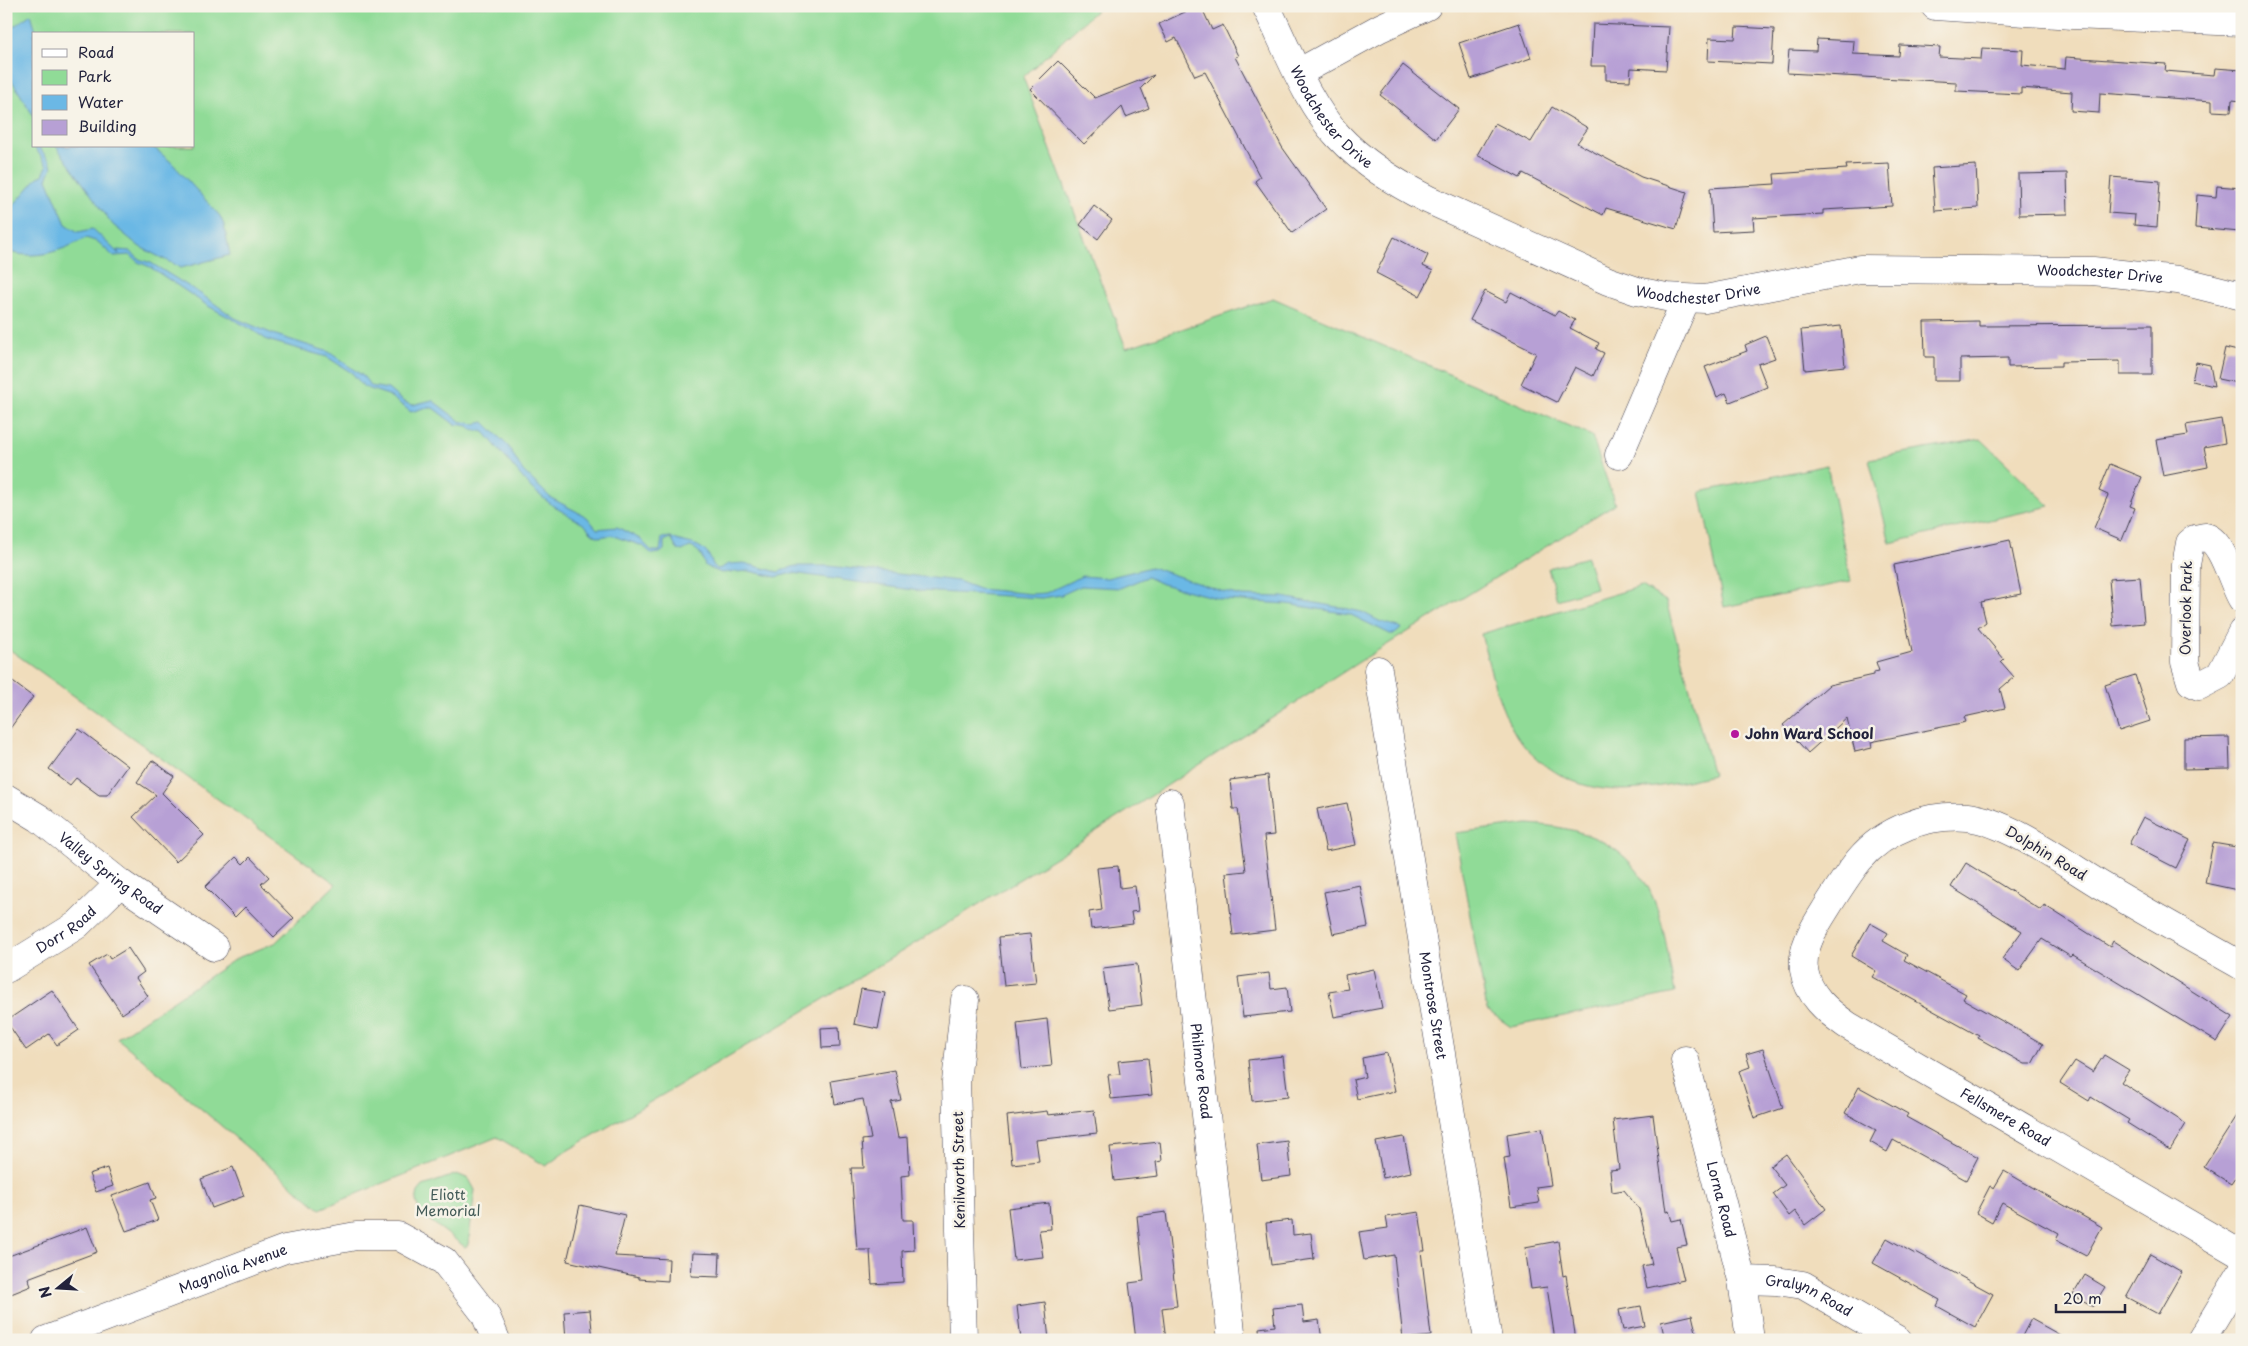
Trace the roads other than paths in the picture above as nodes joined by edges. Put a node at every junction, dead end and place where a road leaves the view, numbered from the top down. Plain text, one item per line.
1 (1266, 6) edge
2 (1427, 6) edge
3 (1936, 6) edge
4 (2242, 22) edge
5 (1298, 73) junction
6 (2242, 296) edge
7 (1686, 299) junction
8 (1619, 455) dead end
9 (2242, 599) edge
10 (2242, 632) edge
11 (1378, 670) dead end
12 (6, 798) edge
13 (1170, 803) dead end
14 (120, 883) junction
15 (214, 947) dead end
16 (1805, 952) joint
17 (2242, 966) edge
18 (6, 968) edge
19 (965, 1000) dead end
20 (1686, 1060) dead end
21 (2242, 1255) edge
22 (2242, 1272) edge
23 (1742, 1280) junction
24 (46, 1340) edge
25 (496, 1340) edge
26 (963, 1340) edge
27 (1232, 1340) edge
28 (1488, 1340) edge
29 (1750, 1340) edge
30 (1898, 1340) edge
31 (2201, 1340) edge

1 - 5 street, Woodchester Drive
2 - 5 street
3 - 4 street
5 - 7 street, Woodchester Drive
6 - 7 street, Woodchester Drive
7 - 8 street
9 - 10 street, Overlook Park
11 - 28 street, Montrose Street
12 - 14 street, Valley Spring Road
13 - 27 street, Philmore Road
14 - 15 street, Valley Spring Road
14 - 18 street, Dorr Road
16 - 17 street, Dolphin Road
16 - 21 street, Fellsmere Road
19 - 26 street, Kenilworth Street
20 - 23 street, Lorna Road
22 - 31 street
23 - 29 street, Lorna Road
23 - 30 street, Gralynn Road
24 - 25 street, Magnolia Avenue

